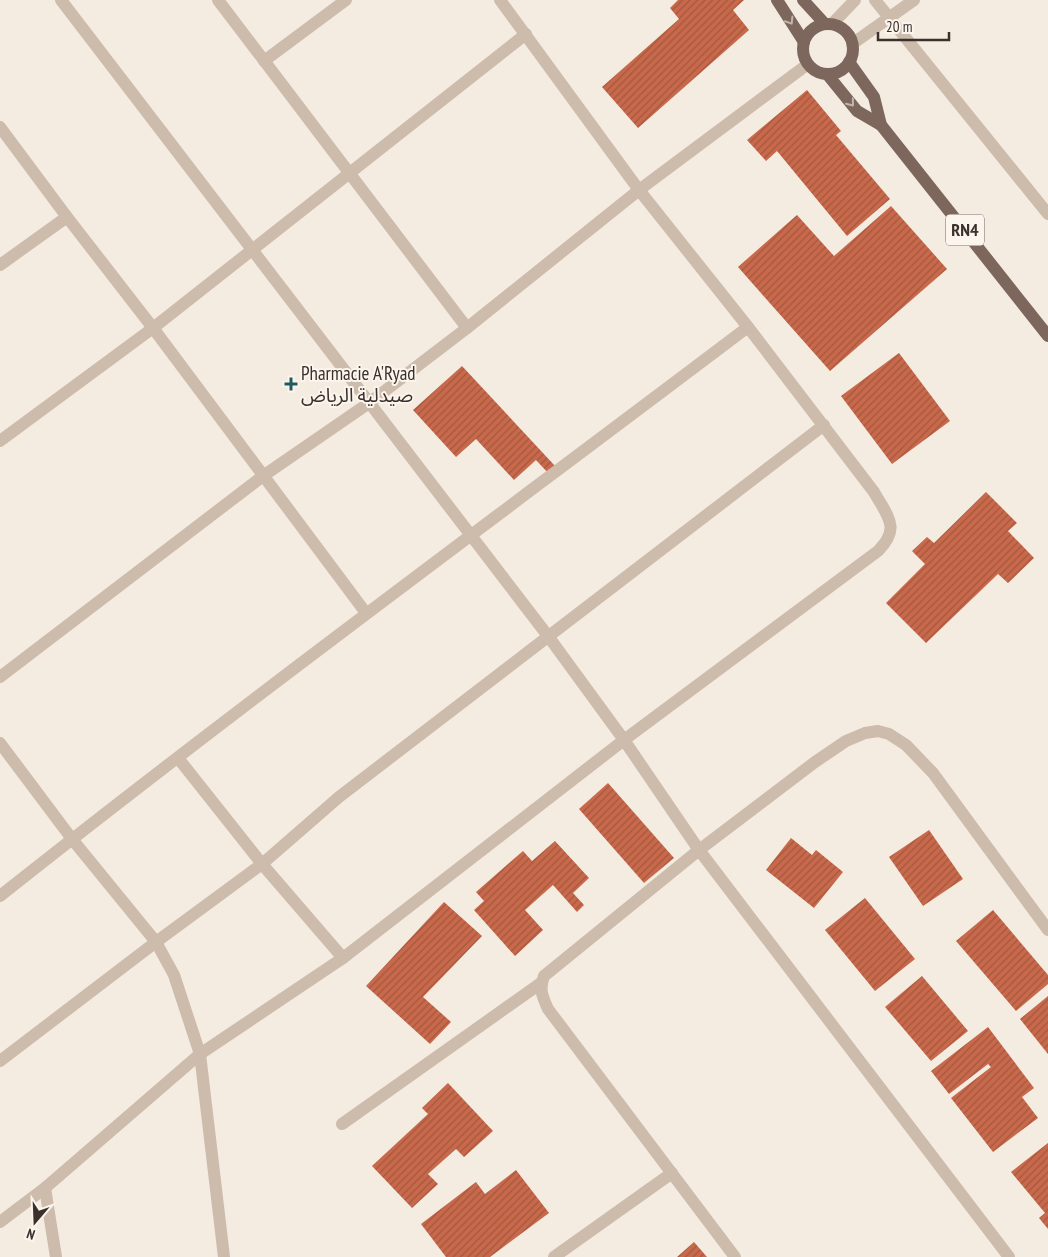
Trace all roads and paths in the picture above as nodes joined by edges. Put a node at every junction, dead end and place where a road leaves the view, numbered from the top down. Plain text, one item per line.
1 (61, 0) edge
2 (218, 0) edge
3 (346, 0) edge
4 (500, 0) edge
5 (777, 0) edge
6 (804, 0) edge
7 (855, 0) edge
8 (875, 0) edge
9 (914, 0) edge
10 (888, 18) junction
11 (829, 24) junction
12 (526, 34) junction
13 (804, 42) junction
14 (852, 44) junction
15 (264, 61) junction
16 (849, 62) junction
17 (808, 64) junction
18 (827, 74) junction
19 (881, 125) junction
20 (0, 127) edge
21 (350, 172) junction
22 (639, 190) junction
23 (1048, 214) edge
24 (67, 217) junction
25 (252, 251) junction
26 (0, 265) edge
27 (748, 327) junction
28 (153, 328) junction
29 (467, 328) junction
30 (1048, 336) edge
31 (369, 403) junction
32 (824, 425) junction
33 (0, 441) edge
34 (263, 476) junction
35 (471, 536) junction
36 (366, 613) junction
37 (548, 636) junction
38 (0, 677) edge
39 (624, 740) junction
40 (0, 744) edge
41 (178, 758) junction
42 (72, 839) junction
43 (699, 850) junction
44 (262, 864) junction
45 (0, 896) edge
46 (1048, 930) edge
47 (156, 942) junction
48 (343, 958) junction
49 (541, 983) junction
50 (200, 1054) junction
51 (0, 1061) edge
52 (342, 1124) dead end
53 (672, 1172) junction
54 (45, 1188) junction
55 (0, 1222) edge
56 (56, 1257) edge
57 (224, 1257) edge
58 (554, 1257) edge
59 (735, 1257) edge
60 (1009, 1257) edge

1 - 25 street
2 - 15 street
3 - 15 street
4 - 12 street
5 -> 13 main road
6 - 11 main road
7 - 11 street
8 - 10 street
9 - 10 street
10 - 14 street
10 - 23 street
11 - 13 main road
11 - 14 main road
12 - 21 street
12 - 22 street
13 - 17 main road
14 - 16 main road
15 - 21 street
16 - 18 main road
16 - 19 main road, RN4
17 - 18 main road, RN4
17 - 22 street
18 -> 19 main road, RN4
19 - 30 main road, RN4
20 - 24 street
21 - 25 street
21 - 29 street
22 - 27 street
22 - 29 street
24 - 26 street
24 - 28 street
25 - 28 street
25 - 31 street
27 - 32 street
27 - 35 street
28 - 33 street
28 - 34 street
29 - 31 street
31 - 34 street
31 - 35 street
32 - 37 street
32 - 39 street
34 - 36 street
34 - 38 street
35 - 36 street
35 - 37 street
36 - 41 street
37 - 39 street
37 - 44 street
39 - 43 street
39 - 48 street
40 - 42 street
41 - 42 street
41 - 44 street
42 - 45 street
42 - 47 street
43 - 46 street
43 - 49 street
43 - 60 street
44 - 47 street
44 - 48 street
47 - 50 street
47 - 51 street
48 - 50 street
49 - 52 street
49 - 53 street
50 - 54 street
50 - 57 street
53 - 58 street
53 - 59 street
54 - 55 street
54 - 56 street

